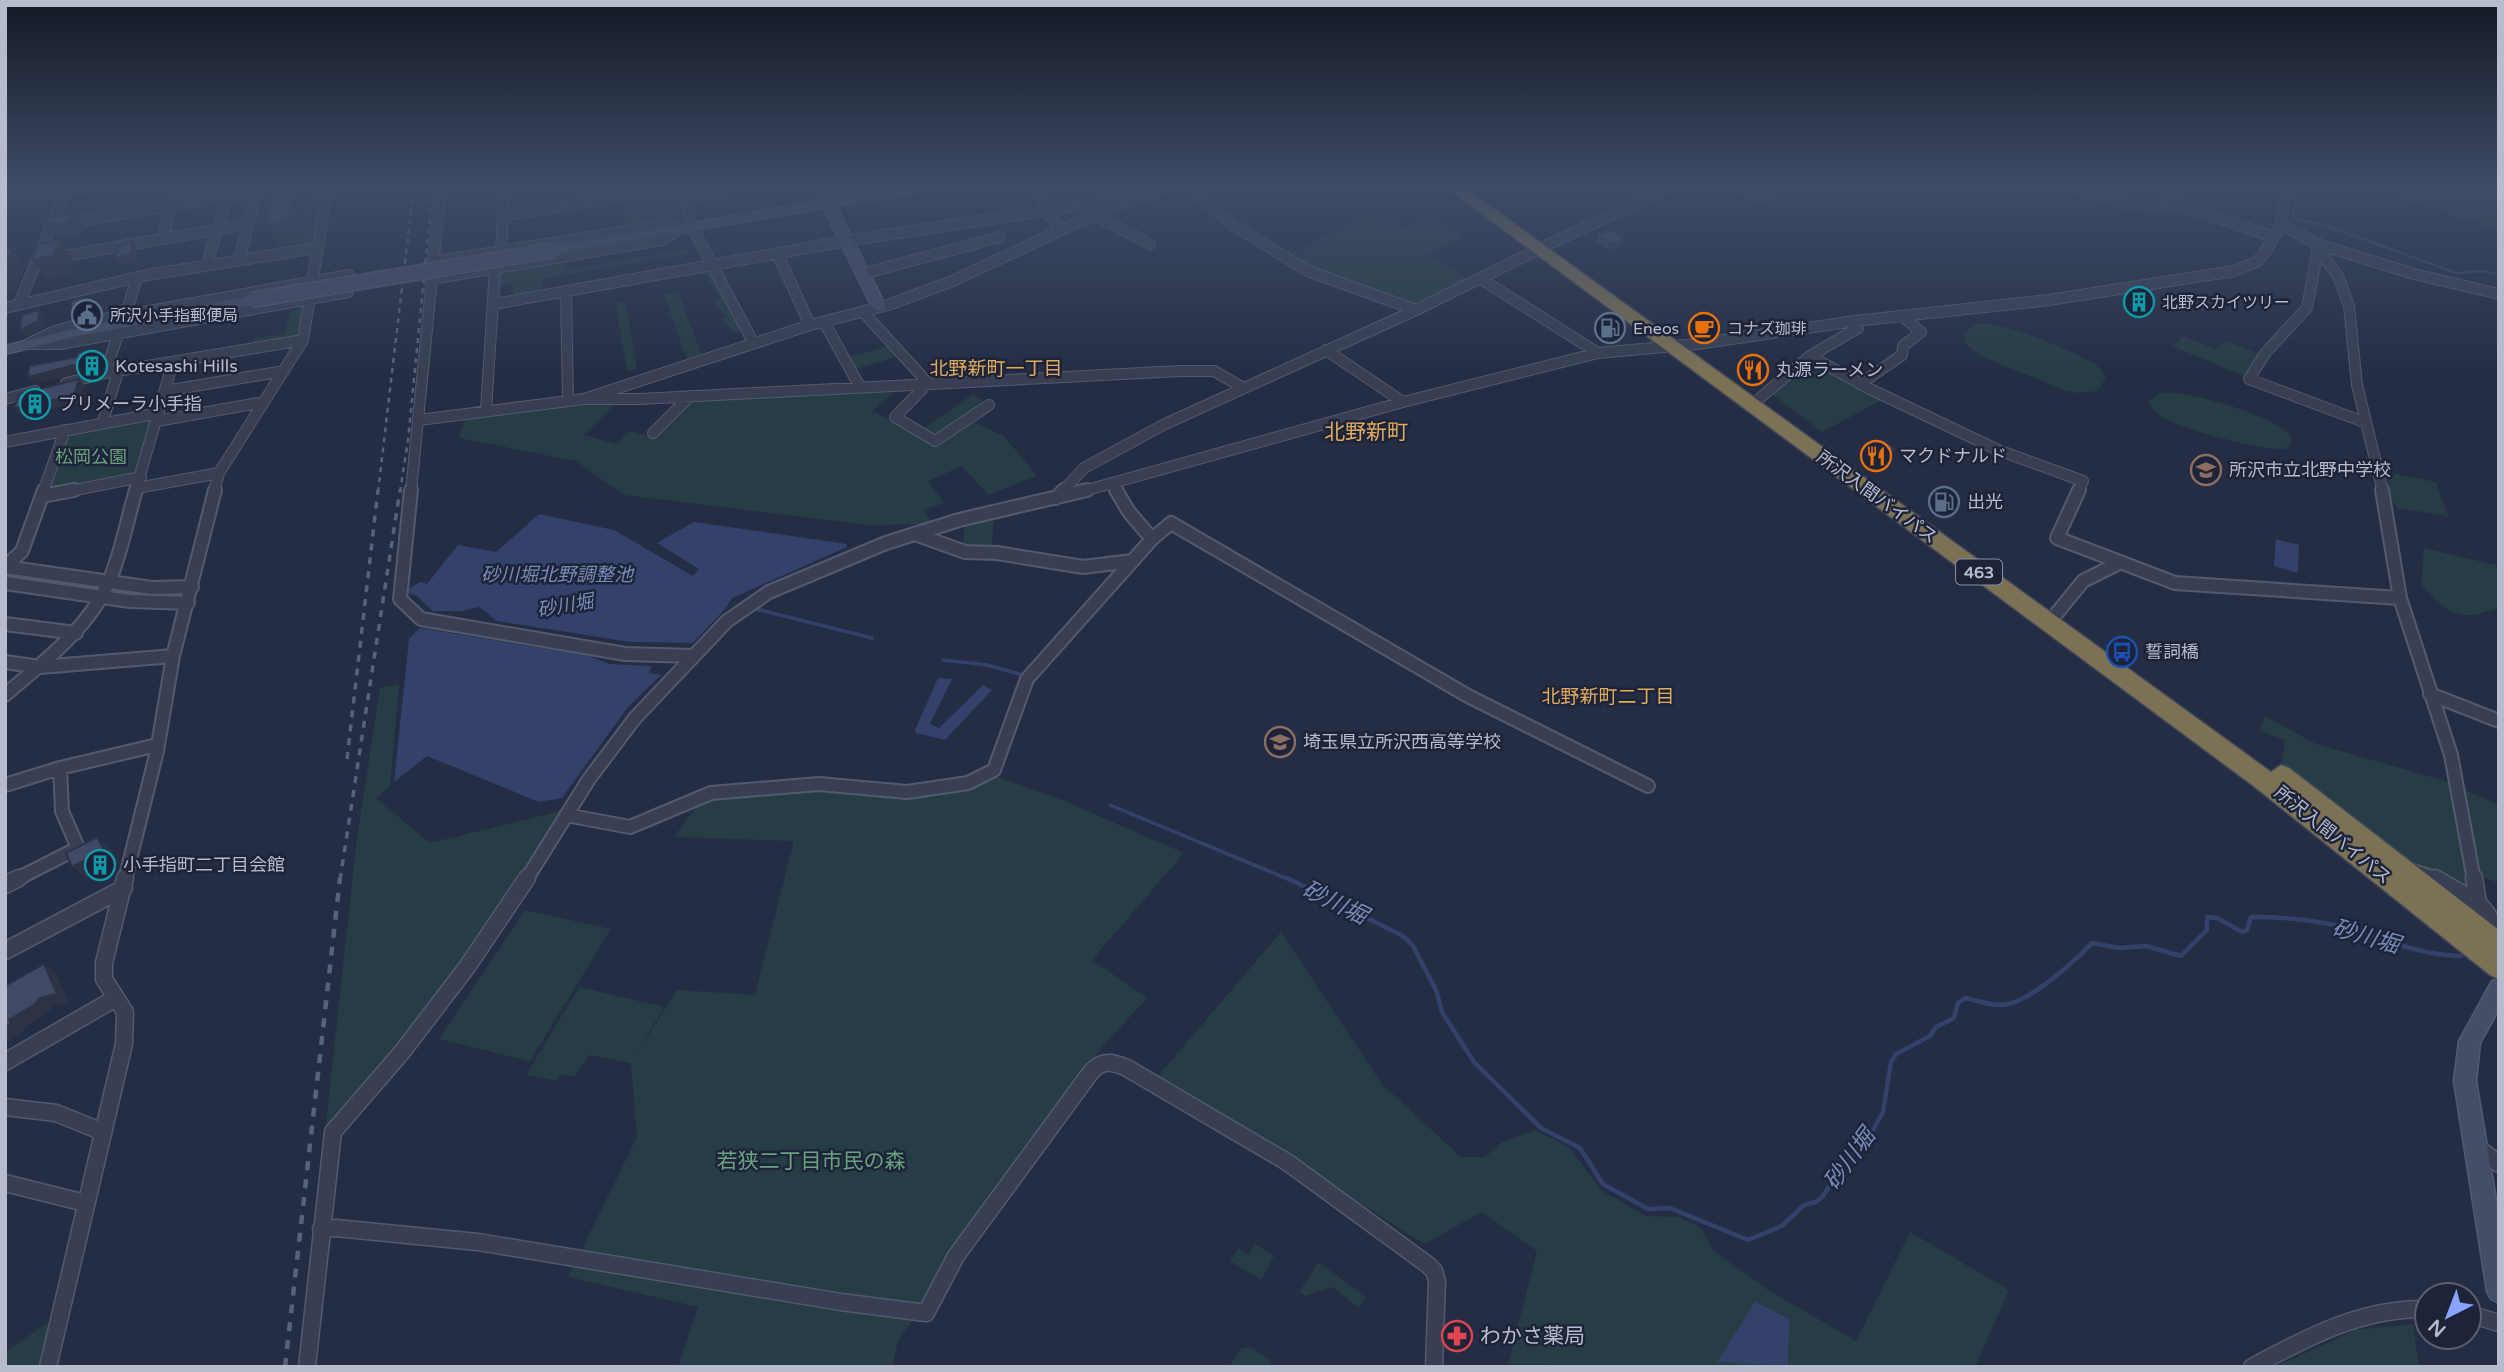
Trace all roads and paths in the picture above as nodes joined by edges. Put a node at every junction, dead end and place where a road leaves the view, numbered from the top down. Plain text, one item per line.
1 (42, 249) edge
2 (100, 249) edge
3 (212, 249) edge
4 (242, 249) edge
5 (309, 249) edge
6 (316, 249) edge
7 (434, 249) edge
8 (512, 249) edge
9 (560, 249) edge
10 (610, 249) edge
11 (701, 249) edge
12 (800, 249) edge
13 (850, 249) edge
14 (955, 249) edge
15 (1008, 249) edge
16 (1019, 249) edge
17 (1272, 249) edge
18 (1540, 249) edge
19 (1547, 249) edge
20 (2266, 249) edge
21 (2316, 249) edge
22 (2318, 249) edge
23 (2327, 249) edge
24 (500, 251) joint
25 (777, 253) junction
26 (1010, 253) junction
27 (37, 260) junction
28 (239, 260) junction
29 (432, 262) junction
30 (207, 265) junction
31 (712, 265) junction
32 (495, 269) junction
33 (862, 274) junction
34 (137, 277) junction
35 (431, 279) junction
36 (1480, 279) junction
37 (310, 282) junction
38 (566, 291) junction
39 (2499, 294) edge
40 (308, 299) junction
41 (19, 304) junction
42 (494, 304) junction
43 (5, 307) edge
44 (879, 307) junction
45 (1416, 310) junction
46 (864, 313) junction
47 (126, 314) junction
48 (1902, 316) junction
49 (1855, 321) junction
50 (824, 322) junction
51 (810, 324) junction
52 (119, 332) junction
53 (303, 340) junction
54 (753, 342) junction
55 (28, 344) junction
56 (1678, 345) junction
57 (5, 350) edge
58 (1326, 350) junction
59 (1598, 353) junction
60 (1810, 356) junction
61 (173, 362) junction
62 (284, 370) junction
63 (118, 372) junction
64 (105, 373) junction
65 (928, 383) junction
66 (1860, 384) junction
67 (55, 386) edge
68 (860, 387) junction
69 (1242, 387) junction
70 (43, 389) edge
71 (165, 391) junction
72 (690, 396) junction
73 (1760, 398) junction
74 (5, 399) edge
75 (584, 399) junction
76 (568, 401) junction
77 (264, 402) junction
78 (1403, 402) junction
79 (989, 404) dead end
80 (486, 410) junction
81 (158, 417) junction
82 (419, 420) junction
83 (2364, 422) junction
84 (102, 424) junction
85 (65, 430) junction
86 (653, 433) dead end
87 (5, 442) edge
88 (219, 473) junction
89 (139, 483) junction
90 (1112, 484) junction
91 (42, 496) junction
92 (1056, 498) junction
93 (915, 534) junction
94 (1152, 539) junction
95 (1132, 561) junction
96 (2121, 562) junction
97 (5, 567) edge
98 (109, 582) junction
99 (5, 583) edge
100 (191, 587) junction
101 (102, 597) junction
102 (2400, 598) junction
103 (188, 603) junction
104 (2057, 613) junction
105 (5, 624) edge
106 (76, 633) junction
107 (173, 656) junction
108 (694, 656) junction
109 (5, 662) edge
110 (40, 667) junction
111 (6, 693) edge
112 (2430, 694) junction
113 (2499, 721) edge
114 (157, 745) junction
115 (60, 768) junction
116 (5, 785) edge
117 (1648, 786) dead end
118 (566, 815) junction
119 (2399, 867) junction
120 (5, 885) edge
121 (124, 888) junction
122 (2478, 903) junction
123 (2495, 943) edge
124 (5, 951) edge
125 (2499, 967) edge
126 (2499, 988) edge
127 (116, 998) junction
128 (5, 1062) edge
129 (5, 1107) edge
130 (103, 1132) junction
131 (2473, 1144) junction
132 (2499, 1164) edge
133 (5, 1183) edge
134 (85, 1203) junction
135 (321, 1229) junction
136 (2499, 1291) edge
137 (2413, 1308) edge
138 (48, 1367) edge
139 (307, 1367) edge
140 (1434, 1367) edge
141 (2252, 1367) edge

1 - 27 street
2 - 27 street
3 - 30 street
4 - 28 street
5 - 28 street
6 - 37 street
7 - 29 street
8 - 24 street
9 - 55 street, bridge
10 - 32 street
11 - 31 street
12 - 25 street
13 - 33 street
14 - 33 street
15 - 26 street
16 - 26 street
17 - 45 street
18 - 36 street
19 - 56 highway, 所沢入間バイパス / 463
20 - 48 street
21 - 83 street
22 - 83 street
23 - 39 street
24 - 29 street
25 - 31 street
25 - 51 street
26 - 44 street
27 - 41 street
28 - 30 street
29 - 35 street
30 - 34 street
31 - 38 street
31 - 54 street
32 - 35 street
32 - 42 street
33 - 44 street
34 - 41 street
34 - 47 street
35 - 82 street
36 - 45 street
36 - 59 street
37 - 40 street
37 - 40 street
37 - 47 street
38 - 42 street
38 - 76 street
40 - 52 street
40 - 53 street
41 - 43 street
42 - 80 street
44 - 46 street
45 - 58 street
46 - 50 street
46 - 65 street
47 - 55 street
48 - 49 street
48 - 66 street
49 - 56 street
49 - 60 street
50 - 51 street
50 - 68 street
51 - 54 street
52 - 55 street
52 - 64 street
53 - 61 street
53 - 62 street
54 - 75 street
55 - 57 street
56 - 59 street
56 - 73 highway, 所沢入間バイパス / 463
56 - 125 highway, 所沢入間バイパス / 463
58 - 69 street
58 - 78 street
59 - 78 street
60 - 66 street
60 - 73 street
61 - 63 street
61 - 71 street
62 - 71 street
62 - 77 street
63 - 64 street
63 - 84 street
64 - 67 street
65 - 68 street
65 - 69 street
65 - 79 street
66 - 96 street
68 - 72 street
69 - 92 street
70 - 74 street
71 - 81 street
72 - 75 street
72 - 86 street
73 - 104 highway, 所沢入間バイパス / 463
75 - 76 street
76 - 80 street
77 - 81 street
77 - 88 street
78 - 90 street
80 - 82 street
81 - 84 street
81 - 89 street
82 - 108 street
83 - 102 street
84 - 85 street
85 - 87 street
85 - 91 street
88 - 89 street
88 - 100 street
89 - 91 street
89 - 98 street
90 - 92 street
90 - 94 street
91 - 97 street
92 - 93 street
93 - 95 street
93 - 108 street
94 - 95 street
94 - 117 street
95 - 118 street
96 - 102 street
96 - 104 street
97 - 98 street
98 - 100 street
98 - 101 street
99 - 101 street
100 - 103 street
101 - 103 street
101 - 106 street
102 - 112 street
103 - 107 street
104 - 119 highway, 所沢入間バイパス / 463
105 - 106 street
106 - 110 street
107 - 110 street
107 - 114 street
108 - 118 street
109 - 110 street
110 - 111 street
112 - 113 street
112 - 122 street
114 - 115 street
114 - 121 street
115 - 116 street
115 - 120 street
118 - 135 street
119 - 122 street
119 - 123 highway, 所沢入間バイパス / 463
121 - 124 street
121 - 127 street
122 - 123 street
126 - 131 street
127 - 128 street
127 - 130 street
129 - 130 street
130 - 134 street
131 - 132 street
131 - 136 street
133 - 134 street
134 - 138 street
135 - 139 street
135 - 140 street
137 - 141 street

